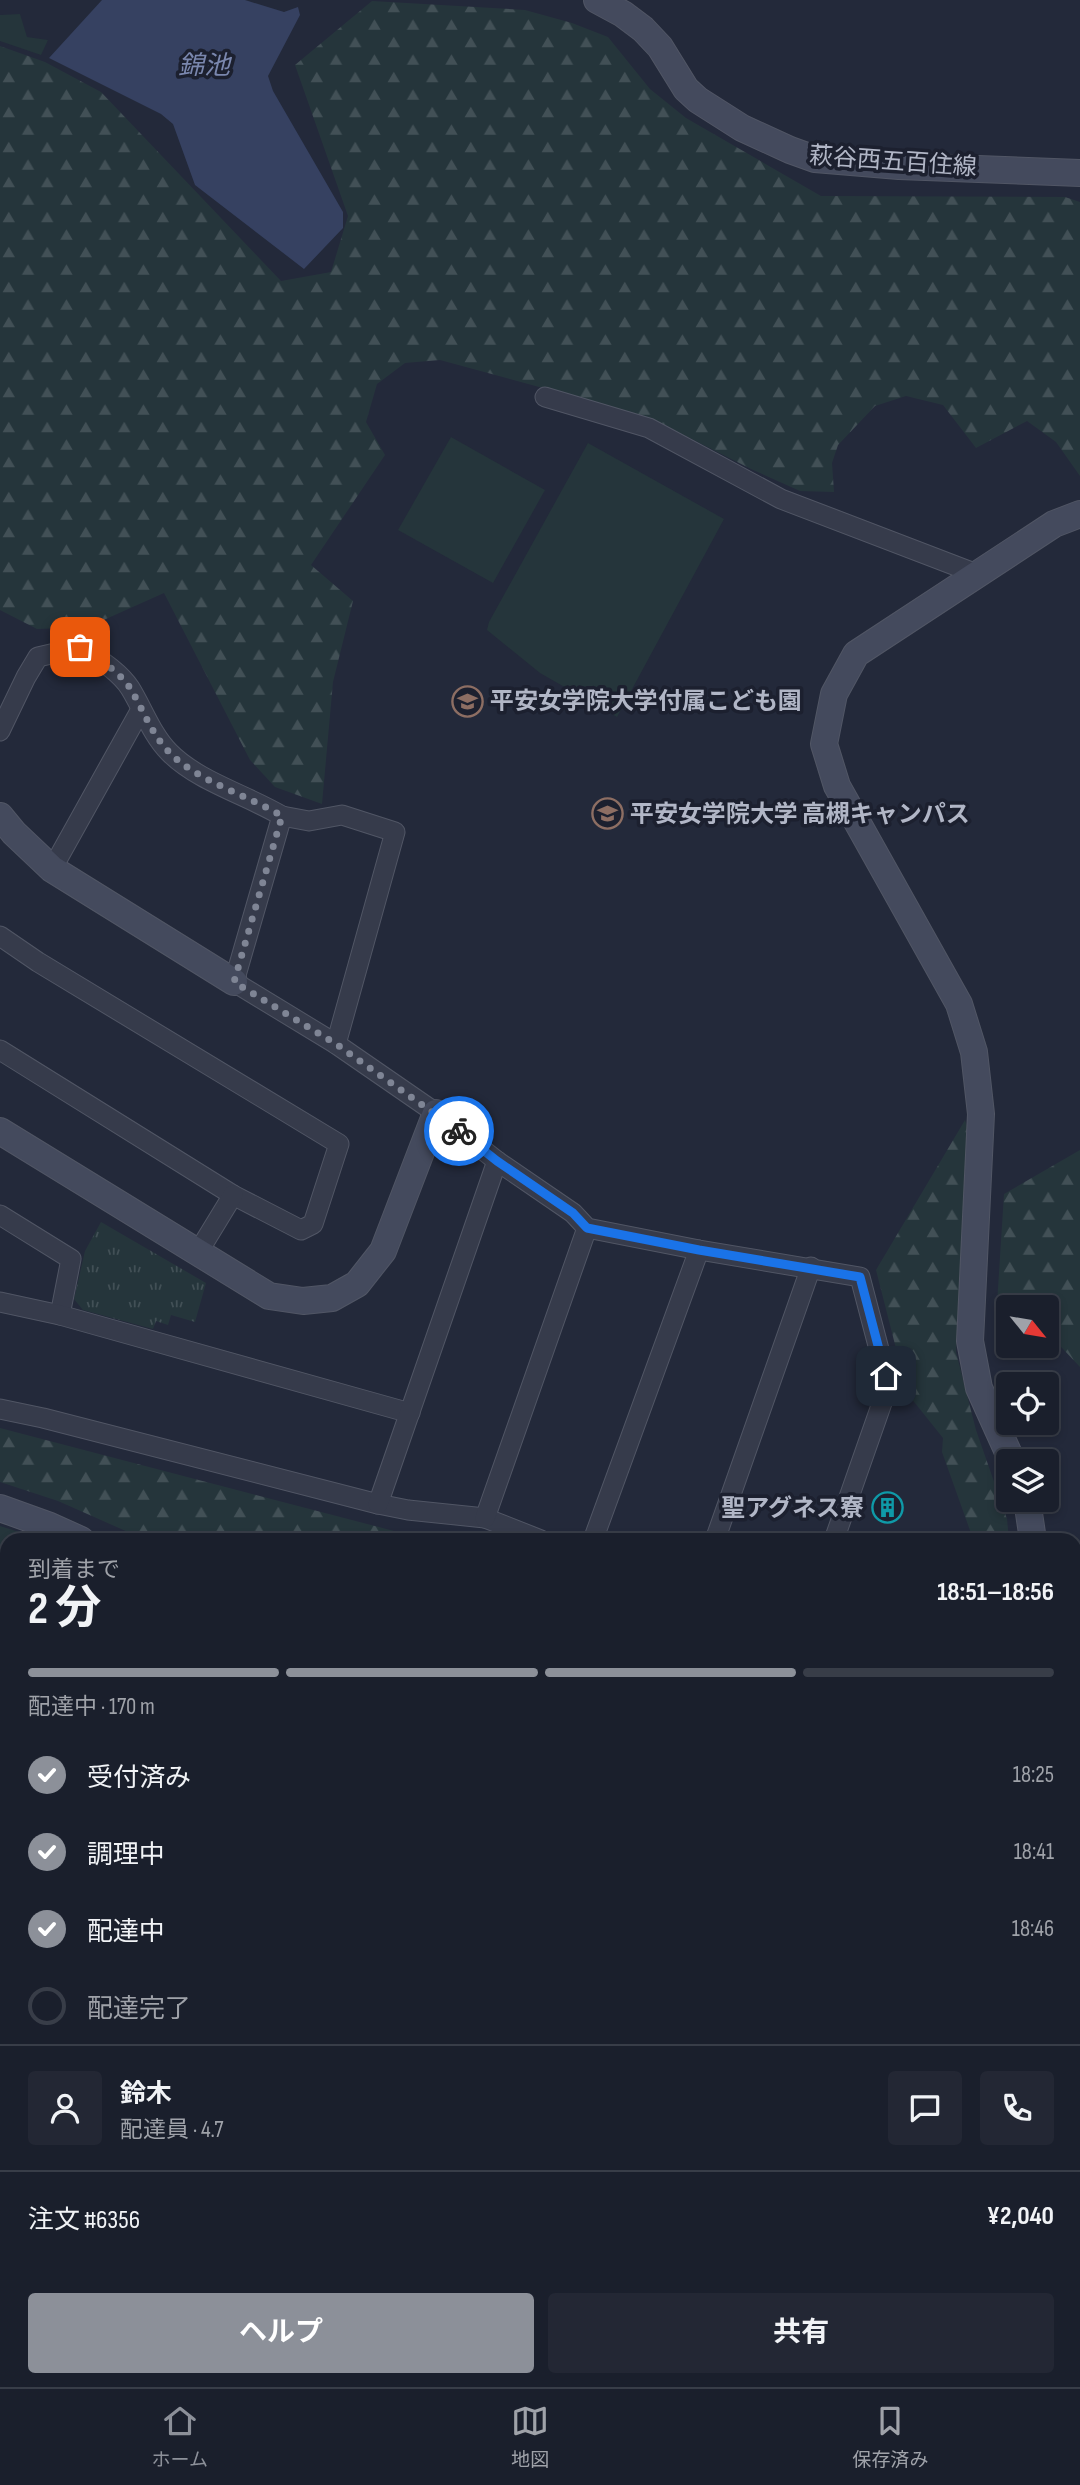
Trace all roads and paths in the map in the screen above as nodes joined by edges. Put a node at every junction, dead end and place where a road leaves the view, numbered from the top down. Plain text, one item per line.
1 (597, 0) edge
2 (1080, 173) edge
3 (545, 397) dead end
4 (1080, 514) edge
5 (977, 575) junction
6 (140, 711) junction
7 (0, 731) edge
8 (0, 816) edge
9 (282, 816) junction
10 (52, 869) junction
11 (0, 936) edge
12 (234, 982) junction
13 (336, 1044) junction
14 (0, 1050) edge
15 (436, 1113) junction
16 (0, 1131) edge
17 (497, 1161) junction
18 (233, 1195) junction
19 (0, 1215) edge
20 (587, 1228) junction
21 (699, 1250) junction
22 (197, 1254) junction
23 (811, 1267) junction
24 (0, 1302) edge
25 (60, 1315) junction
26 (0, 1409) edge
27 (410, 1413) junction
28 (1007, 1449) edge
29 (378, 1504) junction
30 (0, 1507) edge
31 (1029, 1512) edge
32 (485, 1518) junction
33 (64, 1533) edge
34 (523, 1533) edge
35 (596, 1533) edge
36 (717, 1533) edge
37 (836, 1533) edge
38 (1032, 1533) edge

1 - 2 street, 萩谷西五百住線
3 - 5 street
4 - 5 street
5 - 28 street
6 - 7 street
6 - 9 street
6 - 10 street
8 - 10 street
9 - 12 street
9 - 13 street
10 - 12 street
11 - 18 street
12 - 13 street
13 - 15 street
14 - 18 street
15 - 17 street
15 - 22 street
16 - 22 street
17 - 20 street
17 - 27 street
18 - 22 street
19 - 25 street
20 - 21 street
20 - 32 street
21 - 23 street
21 - 35 street
23 - 36 street
23 - 37 street
24 - 25 street
25 - 27 street
26 - 29 street
27 - 29 street
29 - 32 street
30 - 33 street
31 - 38 street
32 - 34 street

